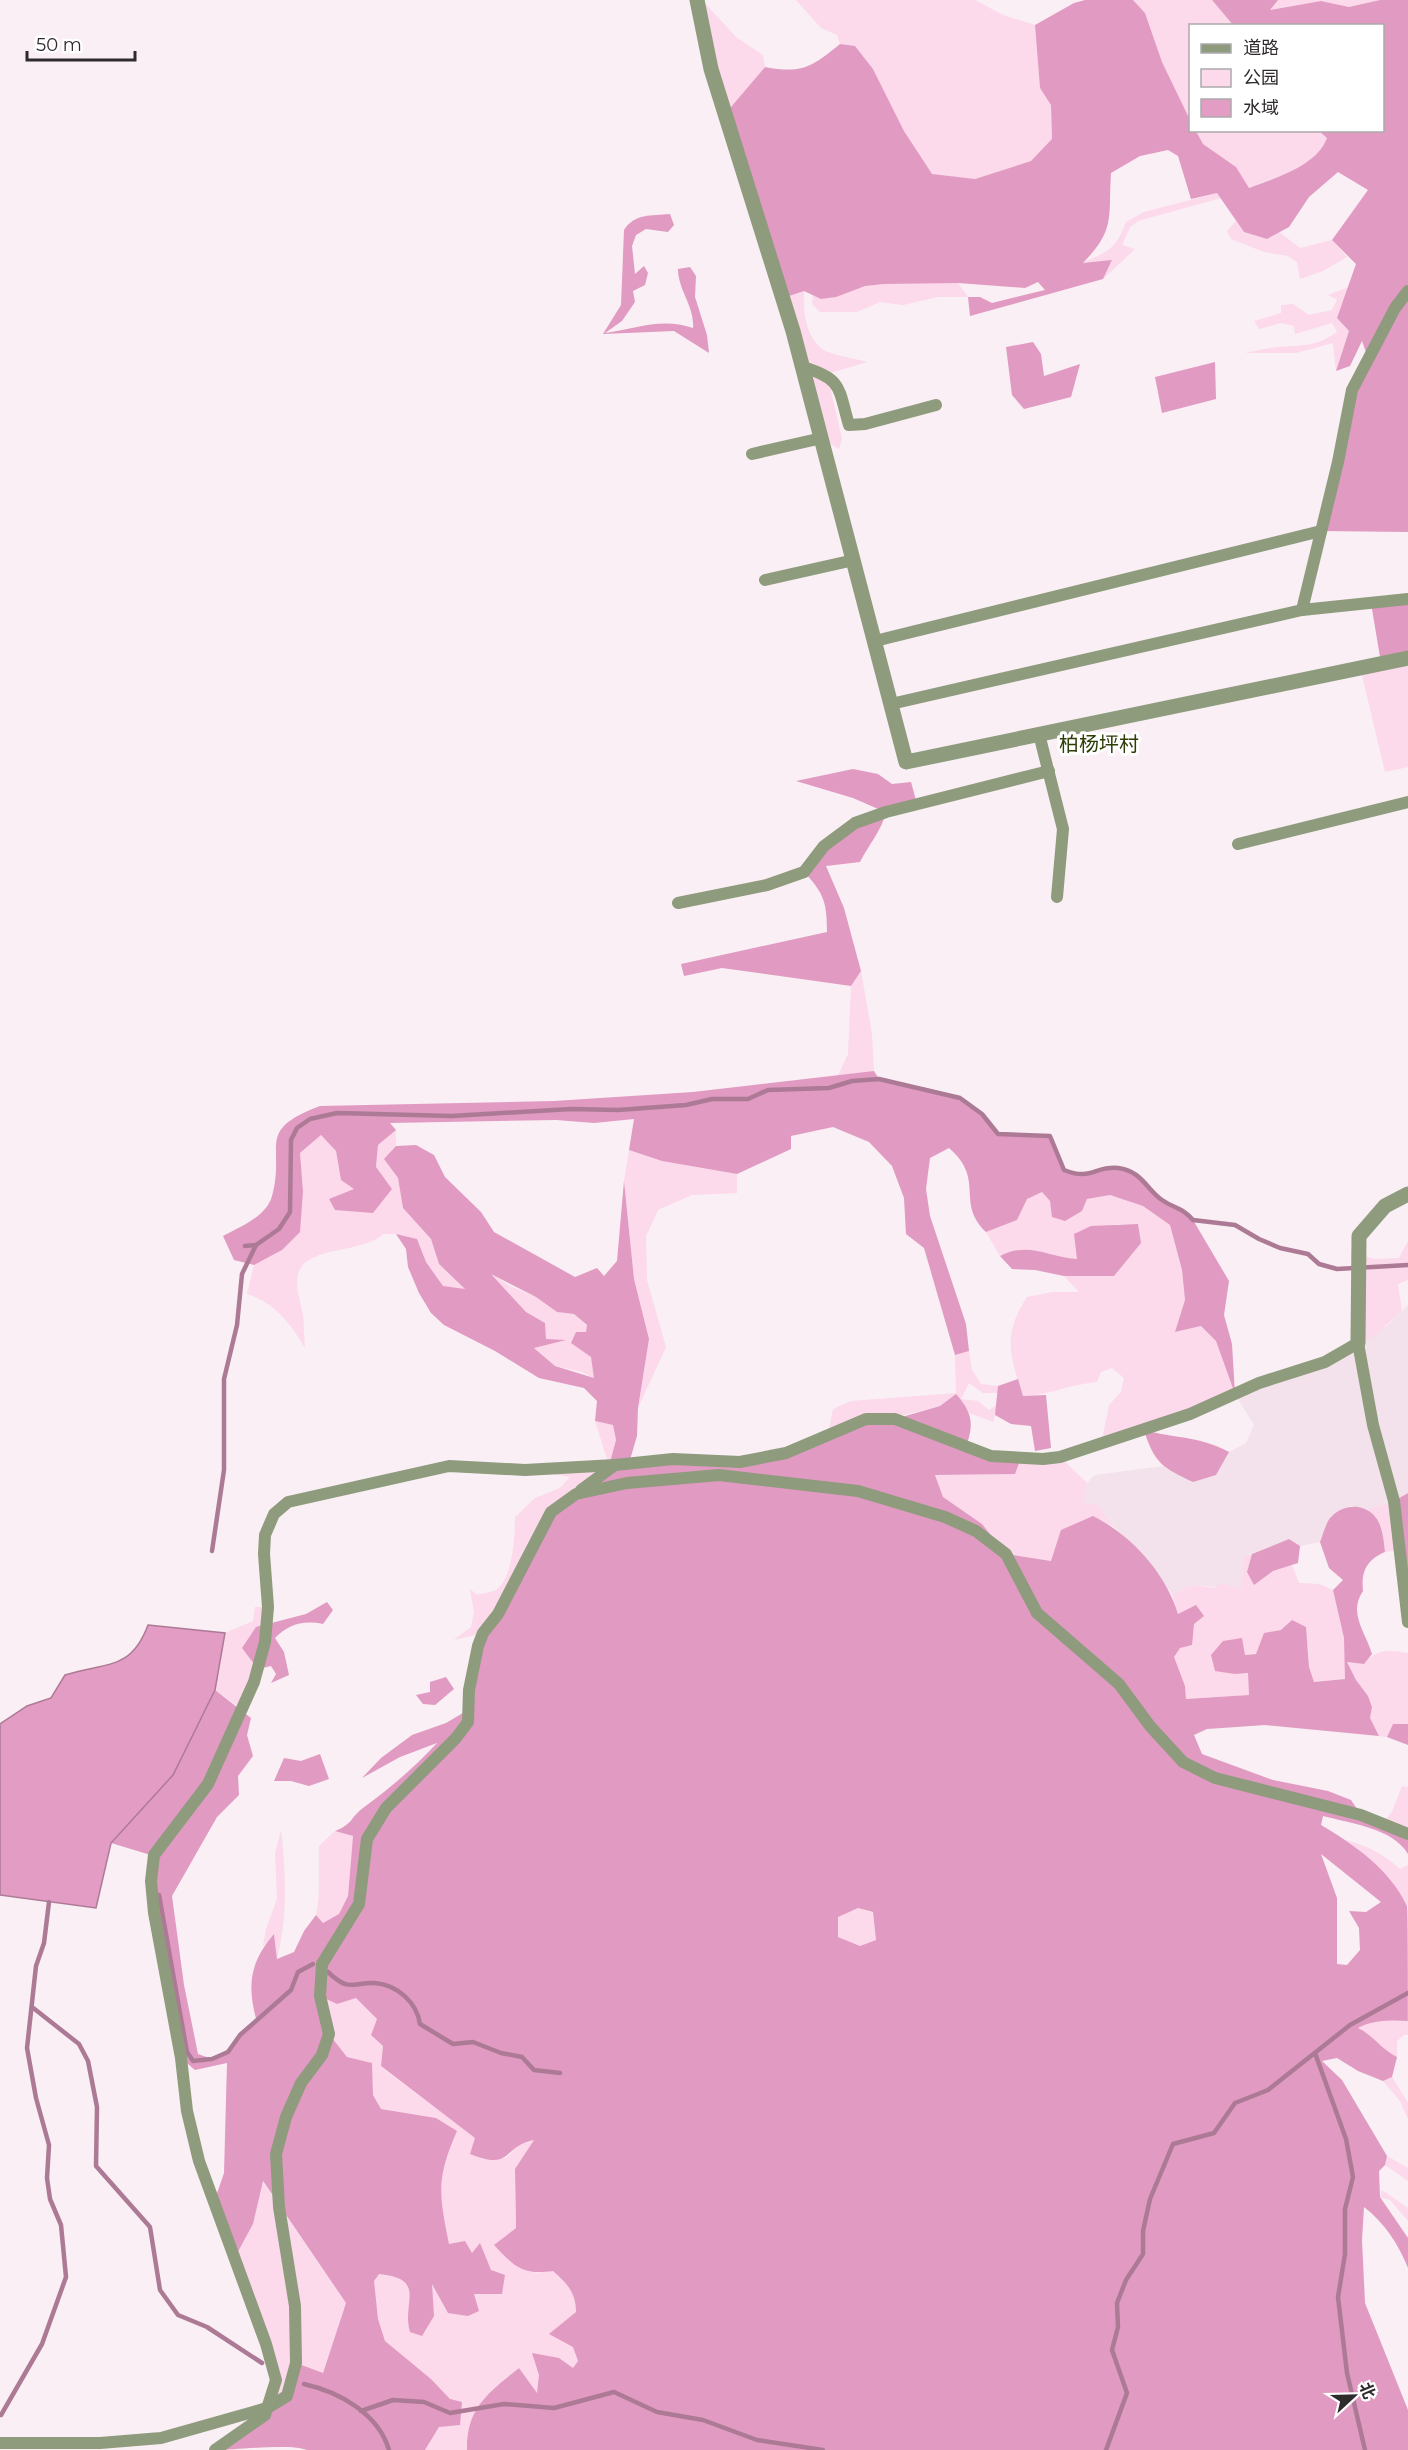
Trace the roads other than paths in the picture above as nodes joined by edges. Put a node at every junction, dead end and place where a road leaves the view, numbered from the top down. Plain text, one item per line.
1 (697, 0) edge
2 (1408, 291) edge
3 (803, 367) junction
4 (936, 405) dead end
5 (822, 438) junction
6 (752, 454) dead end
7 (1321, 531) junction
8 (854, 560) junction
9 (765, 580) dead end
10 (1408, 599) edge
11 (1302, 610) junction
12 (875, 641) junction
13 (1408, 658) edge
14 (891, 704) junction
15 (1039, 734) junction
16 (1049, 771) junction
17 (1408, 802) edge
18 (1238, 844) dead end
19 (1057, 897) dead end
20 (678, 903) dead end
21 (1408, 1194) edge
22 (1359, 1343) junction
23 (615, 1465) junction
24 (576, 1494) junction
25 (1408, 1622) edge
26 (1408, 1834) edge
27 (267, 2408) junction
28 (0, 2443) edge
29 (215, 2450) edge

1 - 3 street
2 - 7 street
3 - 4 street
3 - 5 street
5 - 6 street
5 - 8 street
7 - 11 street
7 - 12 street
8 - 9 street
8 - 12 street
10 - 11 street
11 - 14 street
12 - 14 street
13 - 15 street
14 - 15 street
15 - 16 street
16 - 19 street
16 - 20 street
17 - 18 street
21 - 22 street
22 - 23 street
22 - 25 street
23 - 24 street
23 - 27 street
24 - 26 street
24 - 27 street
27 - 28 street
27 - 29 street

